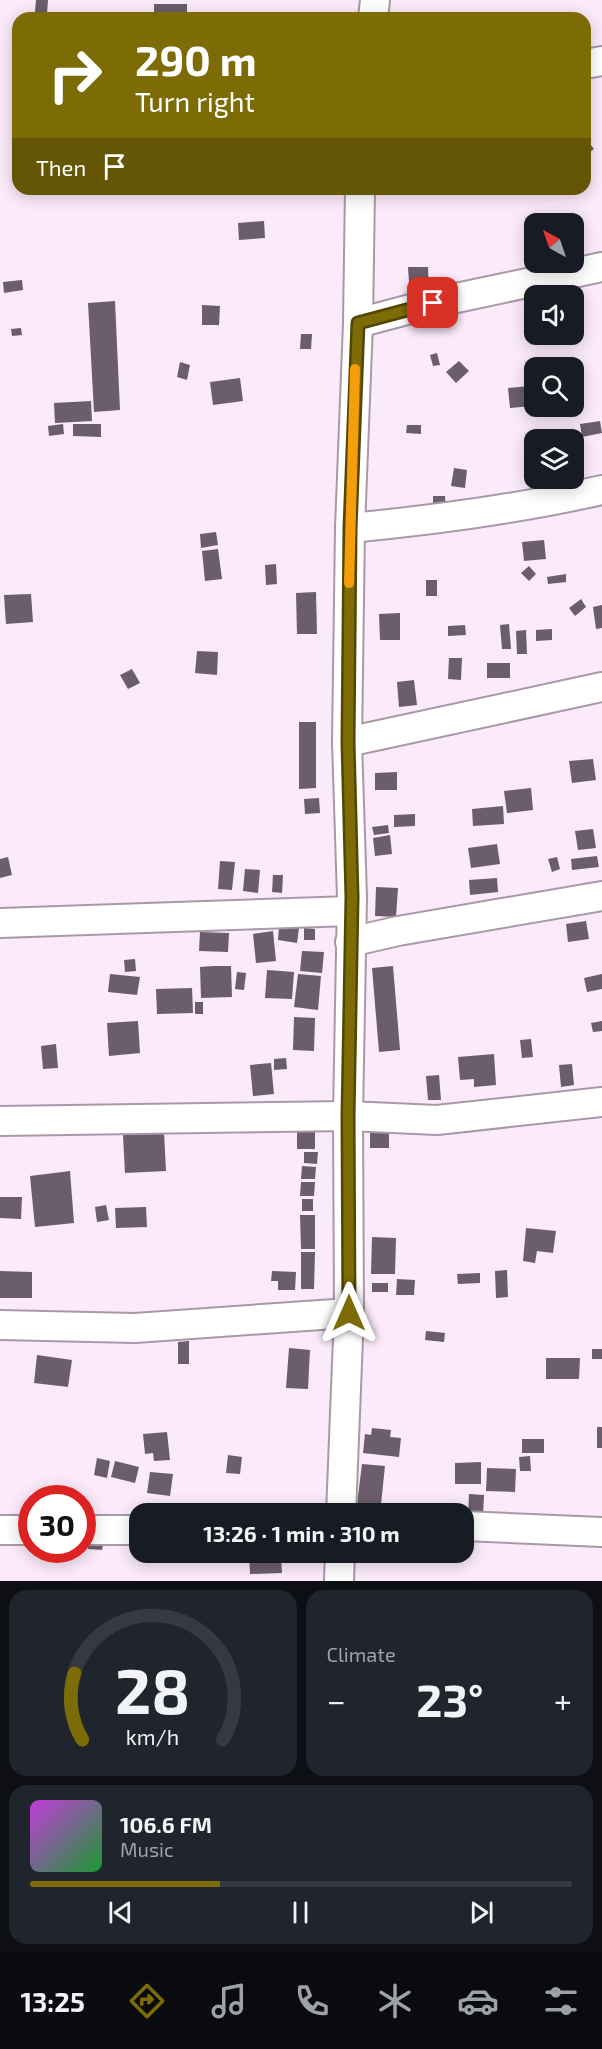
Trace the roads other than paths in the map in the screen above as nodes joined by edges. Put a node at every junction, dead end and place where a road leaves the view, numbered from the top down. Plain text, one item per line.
1 (360, 195) edge
2 (602, 267) edge
3 (358, 323) junction
4 (602, 490) edge
5 (350, 528) junction
6 (602, 687) edge
7 (348, 742) junction
8 (602, 896) edge
9 (351, 911) junction
10 (0, 923) edge
11 (350, 942) junction
12 (602, 1102) edge
13 (348, 1116) junction
14 (0, 1121) edge
15 (349, 1313) junction
16 (0, 1325) edge
17 (341, 1503) edge
18 (474, 1526) edge
19 (0, 1530) edge
20 (18, 1530) edge
21 (96, 1530) edge
22 (129, 1530) edge
23 (602, 1532) edge
24 (340, 1563) edge
25 (339, 1581) edge

1 - 3 street
2 - 3 street
3 - 5 street
4 - 5 street
5 - 7 street
6 - 7 street
7 - 9 street
8 - 11 street
9 - 10 street
9 - 11 street
11 - 13 street
12 - 13 street
13 - 14 street
13 - 15 street
15 - 16 street
15 - 17 street
18 - 23 street
19 - 20 street
21 - 22 street
24 - 25 street

